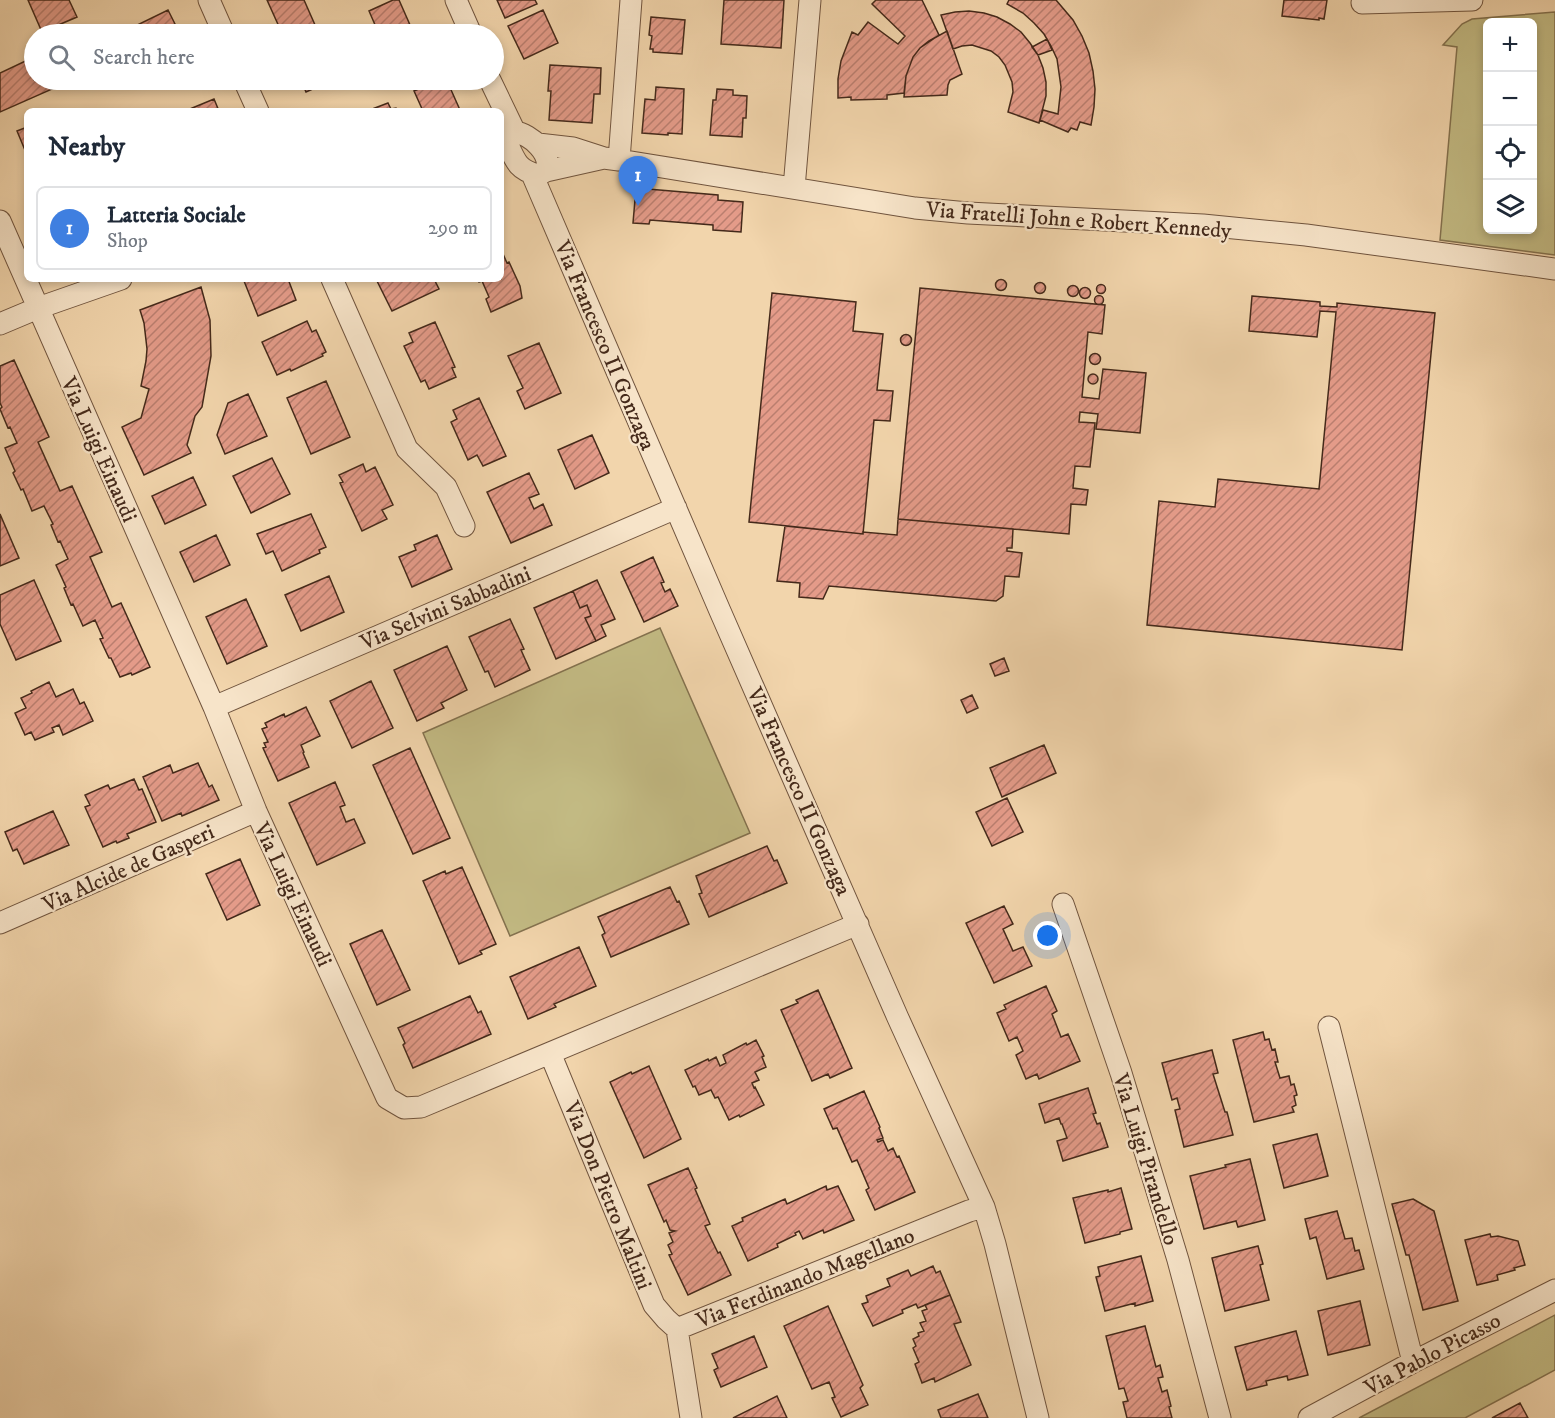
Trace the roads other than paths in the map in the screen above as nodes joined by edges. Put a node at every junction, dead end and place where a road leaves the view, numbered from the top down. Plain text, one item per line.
1 (208, 0) edge
2 (456, 0) edge
3 (631, 0) edge
4 (810, 0) edge
5 (1472, 0) edge
6 (1362, 3) dead end
7 (219, 24) edge
8 (467, 24) edge
9 (249, 90) edge
10 (493, 90) edge
11 (257, 108) edge
12 (500, 108) edge
13 (504, 121) edge
14 (509, 135) edge
15 (538, 144) junction
16 (611, 159) junction
17 (525, 168) edge
18 (794, 188) junction
19 (0, 221) edge
20 (1555, 269) edge
21 (24, 276) edge
22 (27, 282) edge
23 (112, 282) edge
24 (333, 282) edge
25 (38, 308) junction
26 (0, 324) edge
27 (676, 508) junction
28 (464, 526) dead end
29 (214, 707) junction
30 (256, 811) junction
31 (1063, 904) dead end
32 (0, 923) edge
33 (858, 924) junction
34 (1329, 1027) dead end
35 (550, 1053) junction
36 (984, 1207) junction
37 (1555, 1290) edge
38 (677, 1329) junction
39 (1413, 1362) junction
40 (692, 1418) edge
41 (1038, 1418) edge
42 (1220, 1418) edge
43 (1309, 1418) edge

1 - 7 street
2 - 8 street
3 - 16 street
4 - 18 street
5 - 6 street
9 - 11 street
10 - 12 street
13 - 14 street
14 - 15 street
14 - 17 street, Via Francesco II Gonzaga
15 - 16 street, Via Fratelli John e Robert Kennedy
15 - 17 street, Via Francesco II Gonzaga
16 - 17 street, Via Fratelli John e Robert Kennedy
16 - 18 street, Via Fratelli John e Robert Kennedy
17 - 27 street, Via Francesco II Gonzaga
18 - 20 street, Via Fratelli John e Robert Kennedy
19 - 21 street, Via Luigi Einaudi
22 - 25 street, Via Luigi Einaudi
23 - 25 street
24 - 28 street
25 - 26 street
25 - 29 street, Via Luigi Einaudi
27 - 29 street, Via Selvini Sabbadini
27 - 33 street, Via Francesco II Gonzaga
29 - 30 street, Via Luigi Einaudi
30 - 32 street, Via Alcide de Gasperi
30 - 35 street, Via Luigi Einaudi
31 - 42 street, Via Luigi Pirandello
33 - 35 street, Via Luigi Einaudi
33 - 36 street, Via Francesco II Gonzaga
34 - 39 street
35 - 38 street, Via Don Pietro Maltini
36 - 38 street, Via Ferdinando Magellano
36 - 41 street, Via Francesco II Gonzaga
37 - 39 street, Via Pablo Picasso
38 - 40 street, Via Ferdinando Magellano
39 - 43 street, Via Pablo Picasso

